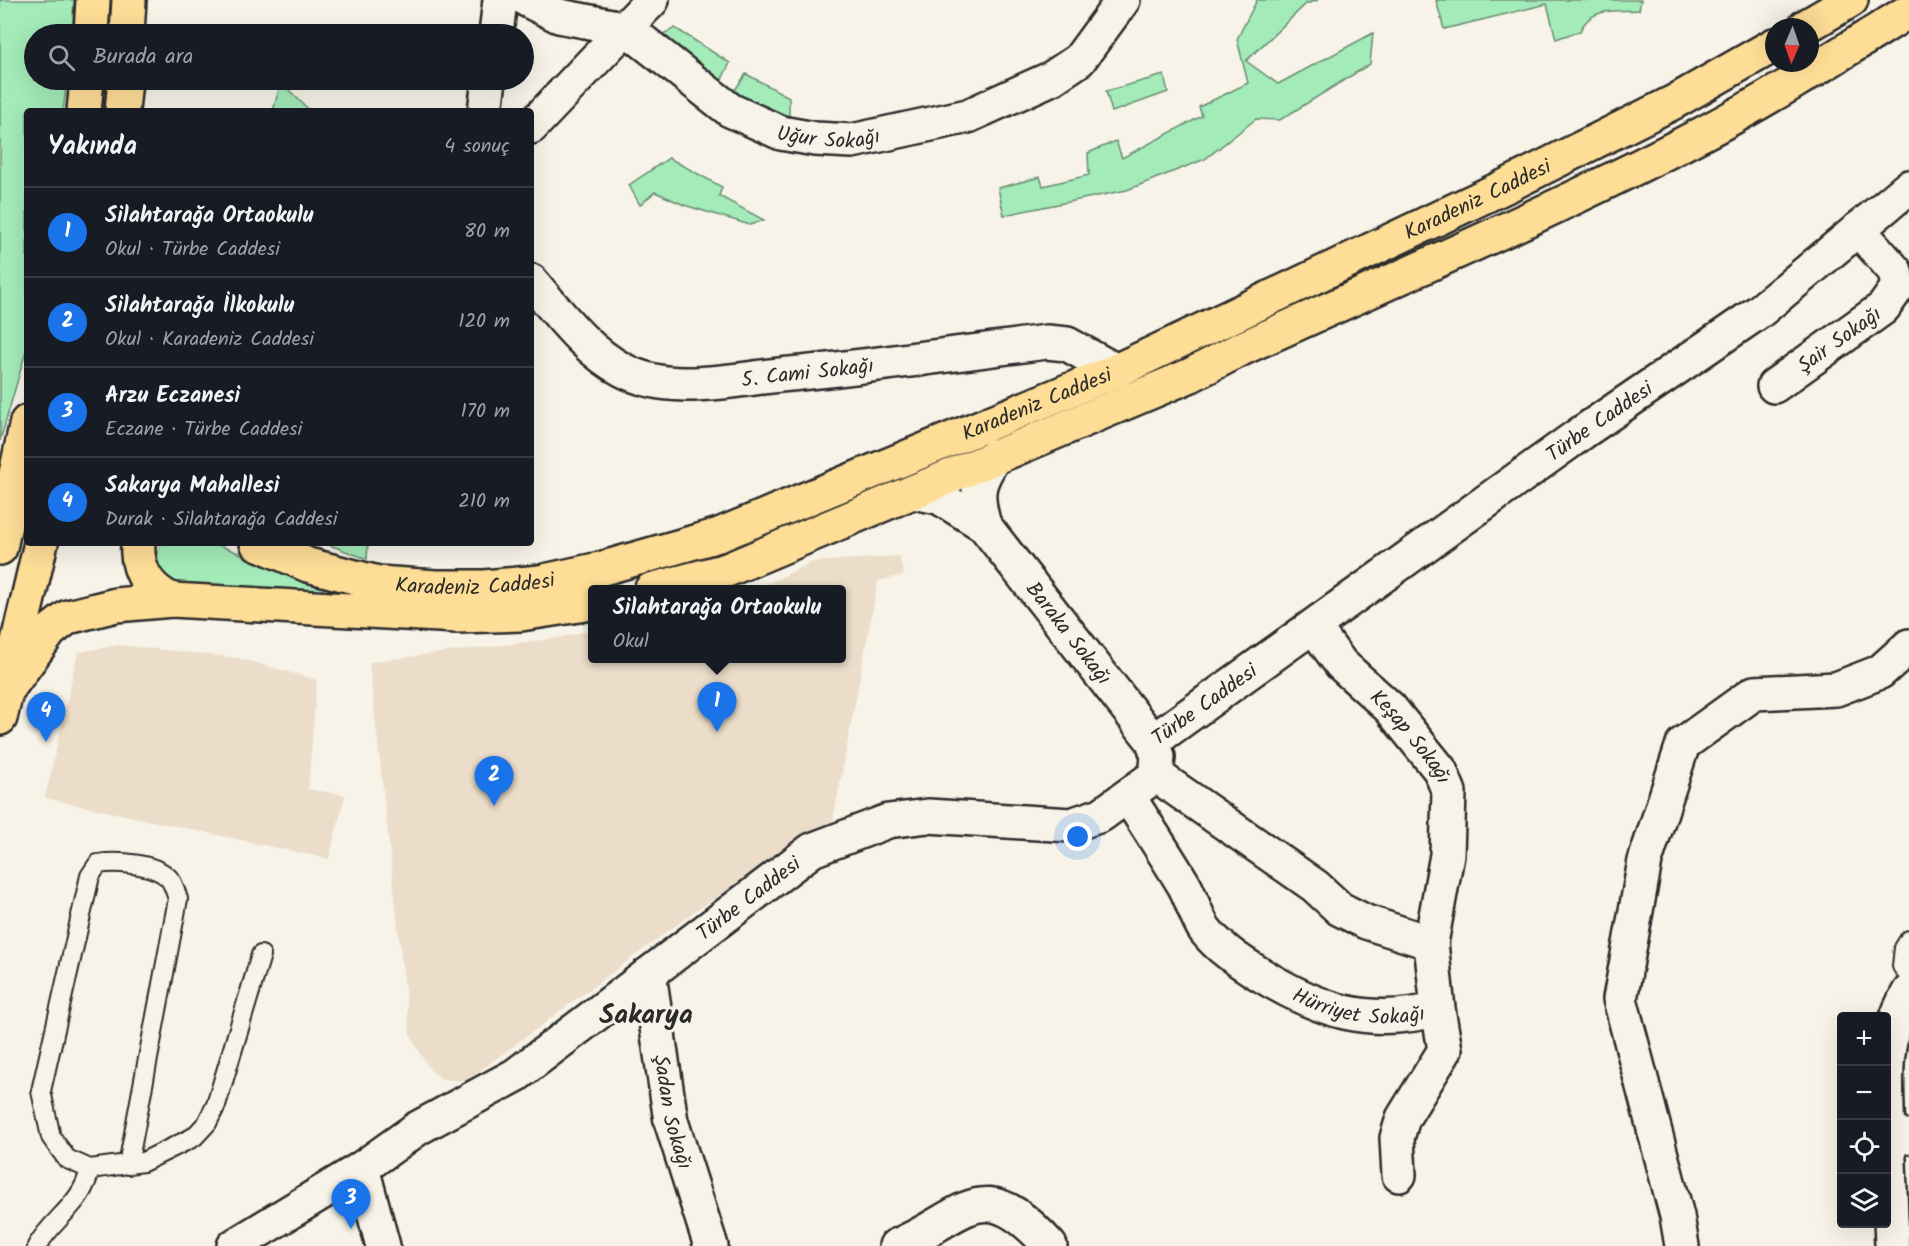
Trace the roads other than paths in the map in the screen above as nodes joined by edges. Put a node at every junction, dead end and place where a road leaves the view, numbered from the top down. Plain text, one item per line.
1 (93, 0) edge
2 (129, 0) edge
3 (500, 0) edge
4 (527, 0) edge
5 (652, 0) edge
6 (1123, 0) edge
7 (1851, 0) edge
8 (1909, 10) edge
9 (1819, 19) edge
10 (92, 24) edge
11 (128, 24) edge
12 (497, 24) edge
13 (627, 29) junction
14 (1765, 50) edge
15 (86, 90) edge
16 (124, 90) edge
17 (488, 90) edge
18 (84, 108) edge
19 (123, 108) edge
20 (485, 108) edge
21 (534, 124) edge
22 (1909, 187) edge
23 (1858, 229) junction
24 (534, 284) edge
25 (1116, 371) junction
26 (1774, 386) dead end
27 (24, 437) edge
28 (995, 456) junction
29 (913, 492) junction
30 (9, 513) edge
31 (984, 525) junction
32 (40, 546) edge
33 (138, 546) edge
34 (264, 546) edge
35 (670, 585) edge
36 (172, 600) junction
37 (588, 604) edge
38 (1314, 627) junction
39 (1909, 646) edge
40 (2, 706) edge
41 (1153, 741) junction
42 (1156, 775) junction
43 (1128, 796) junction
44 (1909, 940) edge
45 (1431, 943) junction
46 (261, 955) dead end
47 (649, 974) junction
48 (1909, 976) edge
49 (1909, 992) edge
50 (1438, 1009) junction
51 (1898, 1135) edge
52 (128, 1165) junction
53 (362, 1168) junction
54 (90, 1169) junction
55 (1399, 1175) dead end
56 (909, 1244) edge
57 (37, 1246) edge
58 (234, 1246) edge
59 (383, 1246) edge
60 (711, 1246) edge
61 (1050, 1246) edge
62 (1682, 1246) edge
63 (1892, 1246) edge

1 - 10 main road
2 - 11 main road
3 - 12 street
4 - 13 street, Uğur Sokağı
5 - 13 street
6 - 13 street, Uğur Sokağı
7 - 9 main road
8 - 28 main road, Karadeniz Caddesi
13 - 21 street
14 - 25 main road, Karadeniz Caddesi
15 - 18 main road
16 - 19 main road
17 - 20 street
22 - 23 street, Türbe Caddesi
23 - 26 street, Şair Sokağı
23 - 38 street, Türbe Caddesi
24 - 25 street, 5. Cami Sokağı
25 - 34 main road, Karadeniz Caddesi
27 - 30 main road
28 - 29 main road, Karadeniz Caddesi
28 - 31 street, Baraka Sokağı
29 - 31 street, Baraka Sokağı
29 - 35 main road, Karadeniz Caddesi
31 - 41 street, Baraka Sokağı
32 - 40 main road
33 - 36 main road
36 - 37 main road, Karadeniz Caddesi
36 - 40 main road, Karadeniz Caddesi
38 - 41 street, Türbe Caddesi
38 - 45 street, Keşap Sokağı
39 - 62 street
41 - 42 street, Türbe Caddesi
42 - 43 street, Türbe Caddesi
42 - 45 street
43 - 47 street, Türbe Caddesi
43 - 50 street, Hürriyet Sokağı
44 - 48 lane
45 - 50 street, Hürriyet Sokağı
46 - 52 lane
47 - 53 street, Türbe Caddesi
47 - 60 street, Şadan Sokağı
49 - 51 street
50 - 55 street
51 - 63 street
52 - 54 lane
52 - 54 lane
53 - 58 street, Türbe Caddesi
53 - 59 street
54 - 57 lane
56 - 61 street

